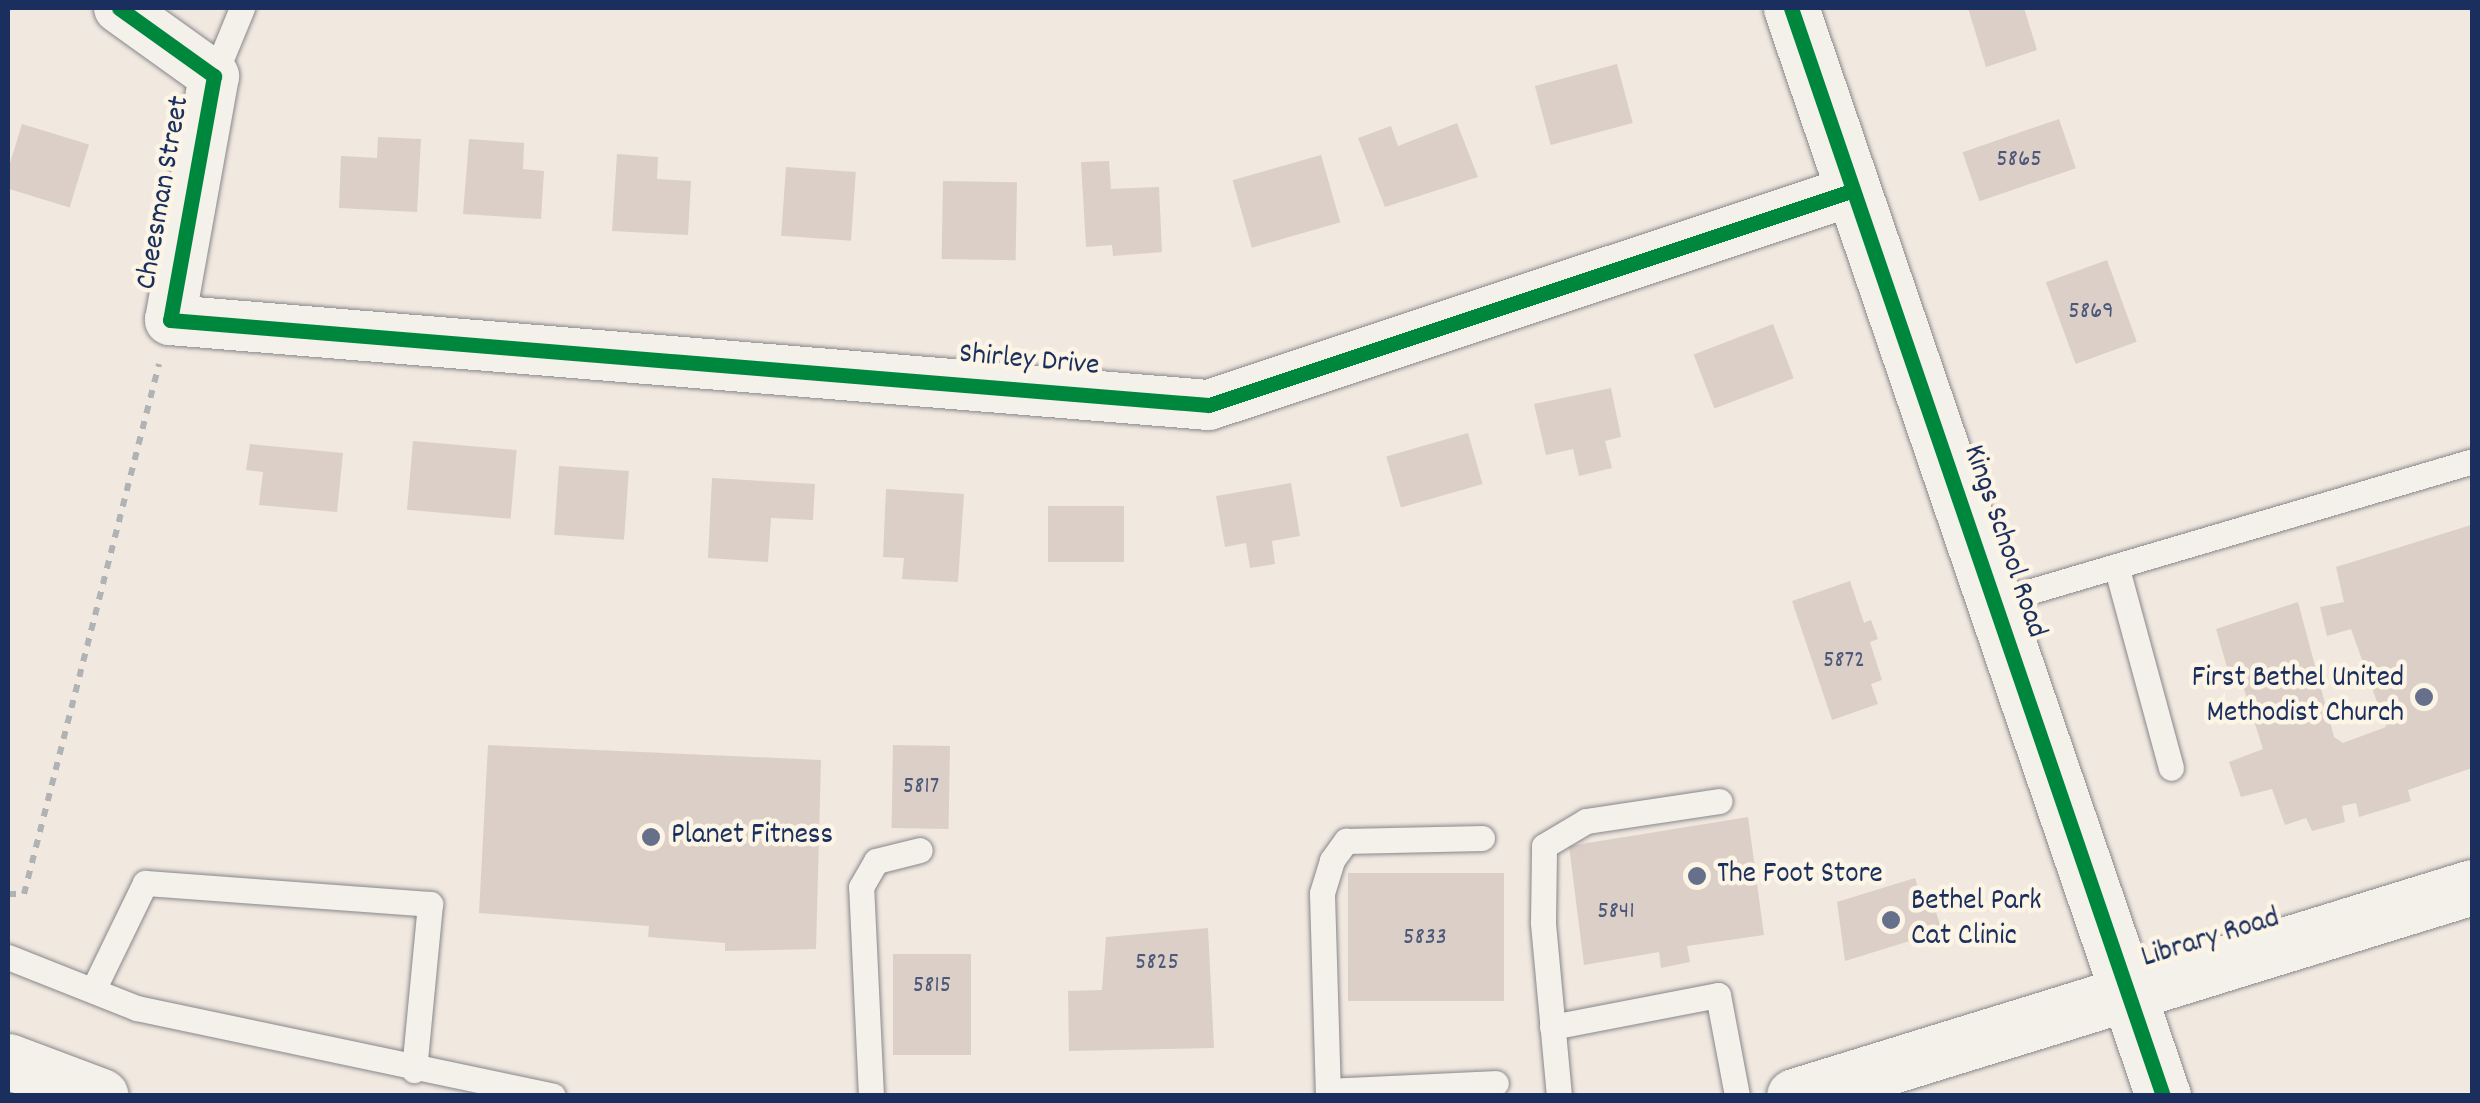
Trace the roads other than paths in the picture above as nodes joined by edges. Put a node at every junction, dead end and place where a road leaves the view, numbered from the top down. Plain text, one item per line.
1 (120, 8) edge
2 (242, 8) edge
3 (1791, 8) edge
4 (214, 76) junction
5 (1851, 191) junction
6 (170, 320) joint
7 (2472, 461) edge
8 (2118, 569) junction
9 (1994, 602) junction
10 (2171, 768) dead end
11 (1720, 800) dead end
12 (1482, 838) dead end
13 (920, 850) dead end
14 (2472, 887) edge
15 (8, 957) edge
16 (93, 990) junction
17 (2131, 994) junction
18 (1552, 1027) junction
19 (8, 1061) edge
20 (414, 1070) junction
21 (1496, 1083) dead end
22 (1328, 1093) edge
23 (102, 1096) edge
24 (553, 1096) edge
25 (871, 1096) edge
26 (1559, 1096) edge
27 (1737, 1096) edge
28 (1794, 1096) edge
29 (2162, 1096) edge

1 - 4 street
2 - 4 lane
3 - 5 street, Kings School Road
4 - 6 street, Cheesman Street
5 - 6 street, Shirley Drive
5 - 9 street, Kings School Road
7 - 8 lane
8 - 9 lane
8 - 10 lane
9 - 17 street, Kings School Road
11 - 18 lane
12 - 22 lane
13 - 25 lane
14 - 17 street, Library Road
15 - 16 lane
16 - 20 lane
16 - 20 lane
17 - 28 street, Library Road
17 - 29 street, Kings School Road
18 - 26 lane
18 - 27 lane
19 - 23 street
20 - 24 lane
21 - 22 lane

